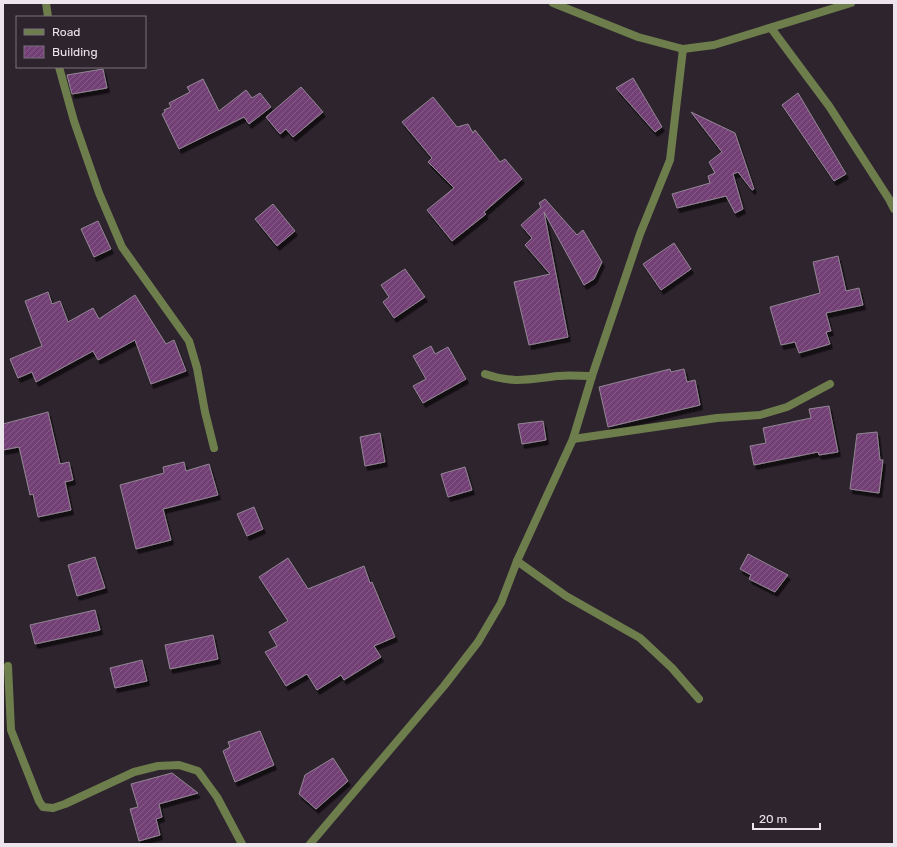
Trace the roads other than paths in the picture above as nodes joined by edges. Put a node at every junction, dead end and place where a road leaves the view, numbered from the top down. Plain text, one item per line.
1 (46, 3) edge
2 (553, 3) edge
3 (851, 3) edge
4 (48, 16) edge
5 (771, 28) junction
6 (683, 49) junction
7 (59, 68) edge
8 (894, 209) edge
9 (485, 374) dead end
10 (592, 376) junction
11 (830, 384) dead end
12 (573, 438) junction
13 (214, 448) dead end
14 (517, 561) junction
15 (8, 666) dead end
16 (699, 699) dead end
17 (242, 844) edge
18 (310, 844) edge

1 - 4 street
2 - 6 street
3 - 5 street
5 - 6 street
5 - 8 street
6 - 10 street
7 - 13 street
9 - 10 street
10 - 12 street
11 - 12 street
12 - 14 street
14 - 16 street
14 - 18 street
15 - 17 street

